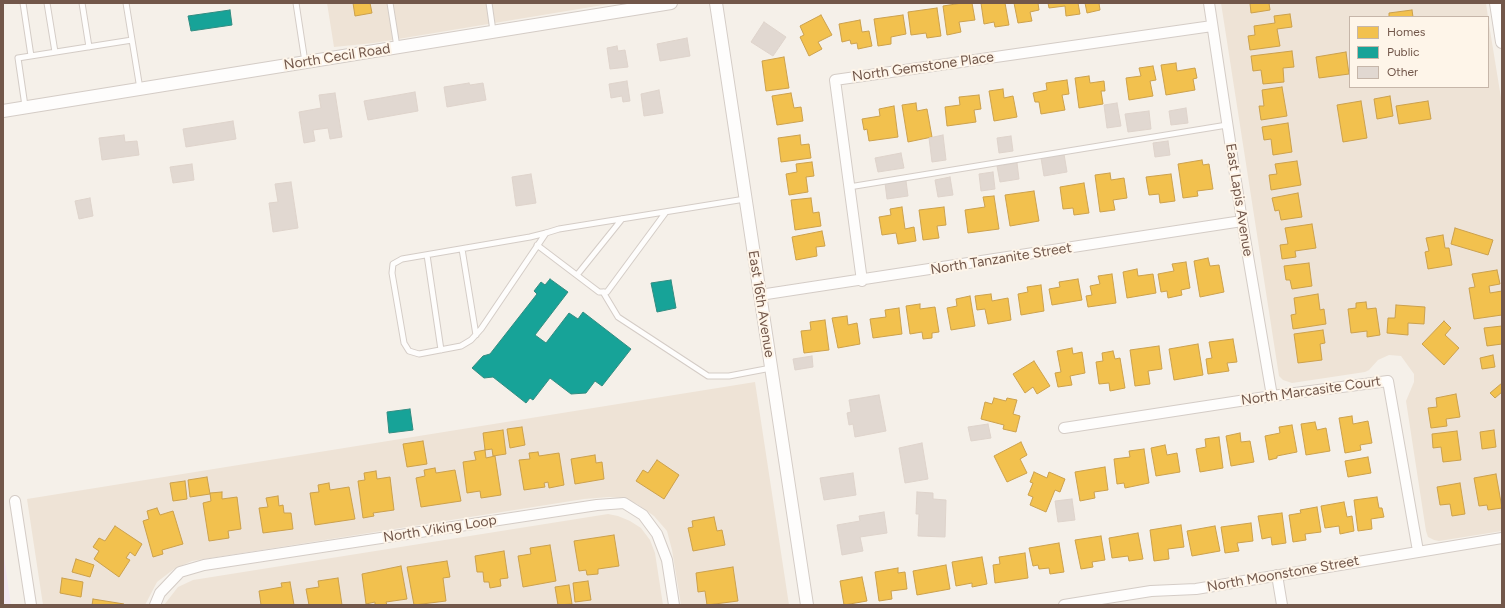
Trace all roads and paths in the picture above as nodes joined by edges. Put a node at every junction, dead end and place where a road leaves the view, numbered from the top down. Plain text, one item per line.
1 (23, 3) edge
2 (47, 3) edge
3 (82, 3) edge
4 (126, 3) edge
5 (296, 3) edge
6 (390, 3) edge
7 (489, 3) edge
8 (672, 3) edge
9 (716, 3) edge
10 (1209, 3) edge
11 (1496, 3) edge
12 (1212, 26) junction
13 (493, 31) junction
14 (132, 40) junction
15 (1502, 42) edge
16 (89, 47) junction
17 (397, 47) junction
18 (55, 52) junction
19 (31, 56) junction
20 (305, 62) junction
21 (140, 89) junction
22 (26, 108) junction
23 (3, 111) edge
24 (1227, 125) junction
25 (849, 187) junction
26 (745, 199) junction
27 (666, 212) junction
28 (622, 219) junction
29 (1242, 221) junction
30 (546, 233) junction
31 (537, 245) junction
32 (462, 249) junction
33 (427, 255) junction
34 (577, 275) junction
35 (862, 280) junction
36 (603, 292) junction
37 (760, 295) junction
38 (476, 335) junction
39 (441, 350) junction
40 (771, 368) junction
41 (1272, 396) junction
42 (1064, 428) dead end
43 (16, 501) dead end
44 (1502, 538) edge
45 (1418, 551) junction
46 (1277, 575) junction
47 (1122, 600) edge
48 (31, 605) edge
49 (155, 605) edge
50 (674, 605) edge
51 (807, 605) edge
52 (1064, 605) edge
53 (1282, 605) edge

1 - 19 lane
2 - 18 lane
3 - 16 lane
4 - 14 lane
5 - 20 lane
6 - 17 lane
7 - 13 lane
8 - 13 street, North Cecil Road
9 - 26 street, East 16th Avenue
10 - 12 street, East Lapis Avenue
11 - 15 street
12 - 24 street, East Lapis Avenue
12 - 25 street, North Gemstone Place
13 - 17 street, North Cecil Road
14 - 16 lane
14 - 21 lane
16 - 18 lane
17 - 20 street, North Cecil Road
18 - 19 lane
19 - 22 lane
20 - 21 street, North Cecil Road
21 - 22 street, North Cecil Road
22 - 23 street, North Cecil Road
24 - 25 lane
24 - 29 street, East Lapis Avenue
25 - 35 street, North Gemstone Place
26 - 27 lane
26 - 37 street, East 16th Avenue
27 - 28 lane
27 - 36 lane
28 - 30 lane
28 - 34 lane
29 - 35 street, North Tanzanite Street
29 - 41 street, East Lapis Avenue
30 - 31 lane
30 - 32 lane
31 - 34 lane
31 - 38 lane
32 - 33 lane
32 - 38 lane
33 - 39 lane
33 - 39 lane
34 - 36 lane
35 - 37 street, North Tanzanite Street
36 - 40 lane
37 - 40 street, East 16th Avenue
38 - 39 lane
40 - 51 street, East 16th Avenue
41 - 42 street, North Marcasite Court
41 - 45 street, North Marcasite Court
43 - 48 street
44 - 45 street, North Moonstone Street
45 - 46 street, North Moonstone Street
46 - 47 street, North Moonstone Street
46 - 53 street
47 - 52 street, North Moonstone Street
49 - 50 street, North Viking Loop

